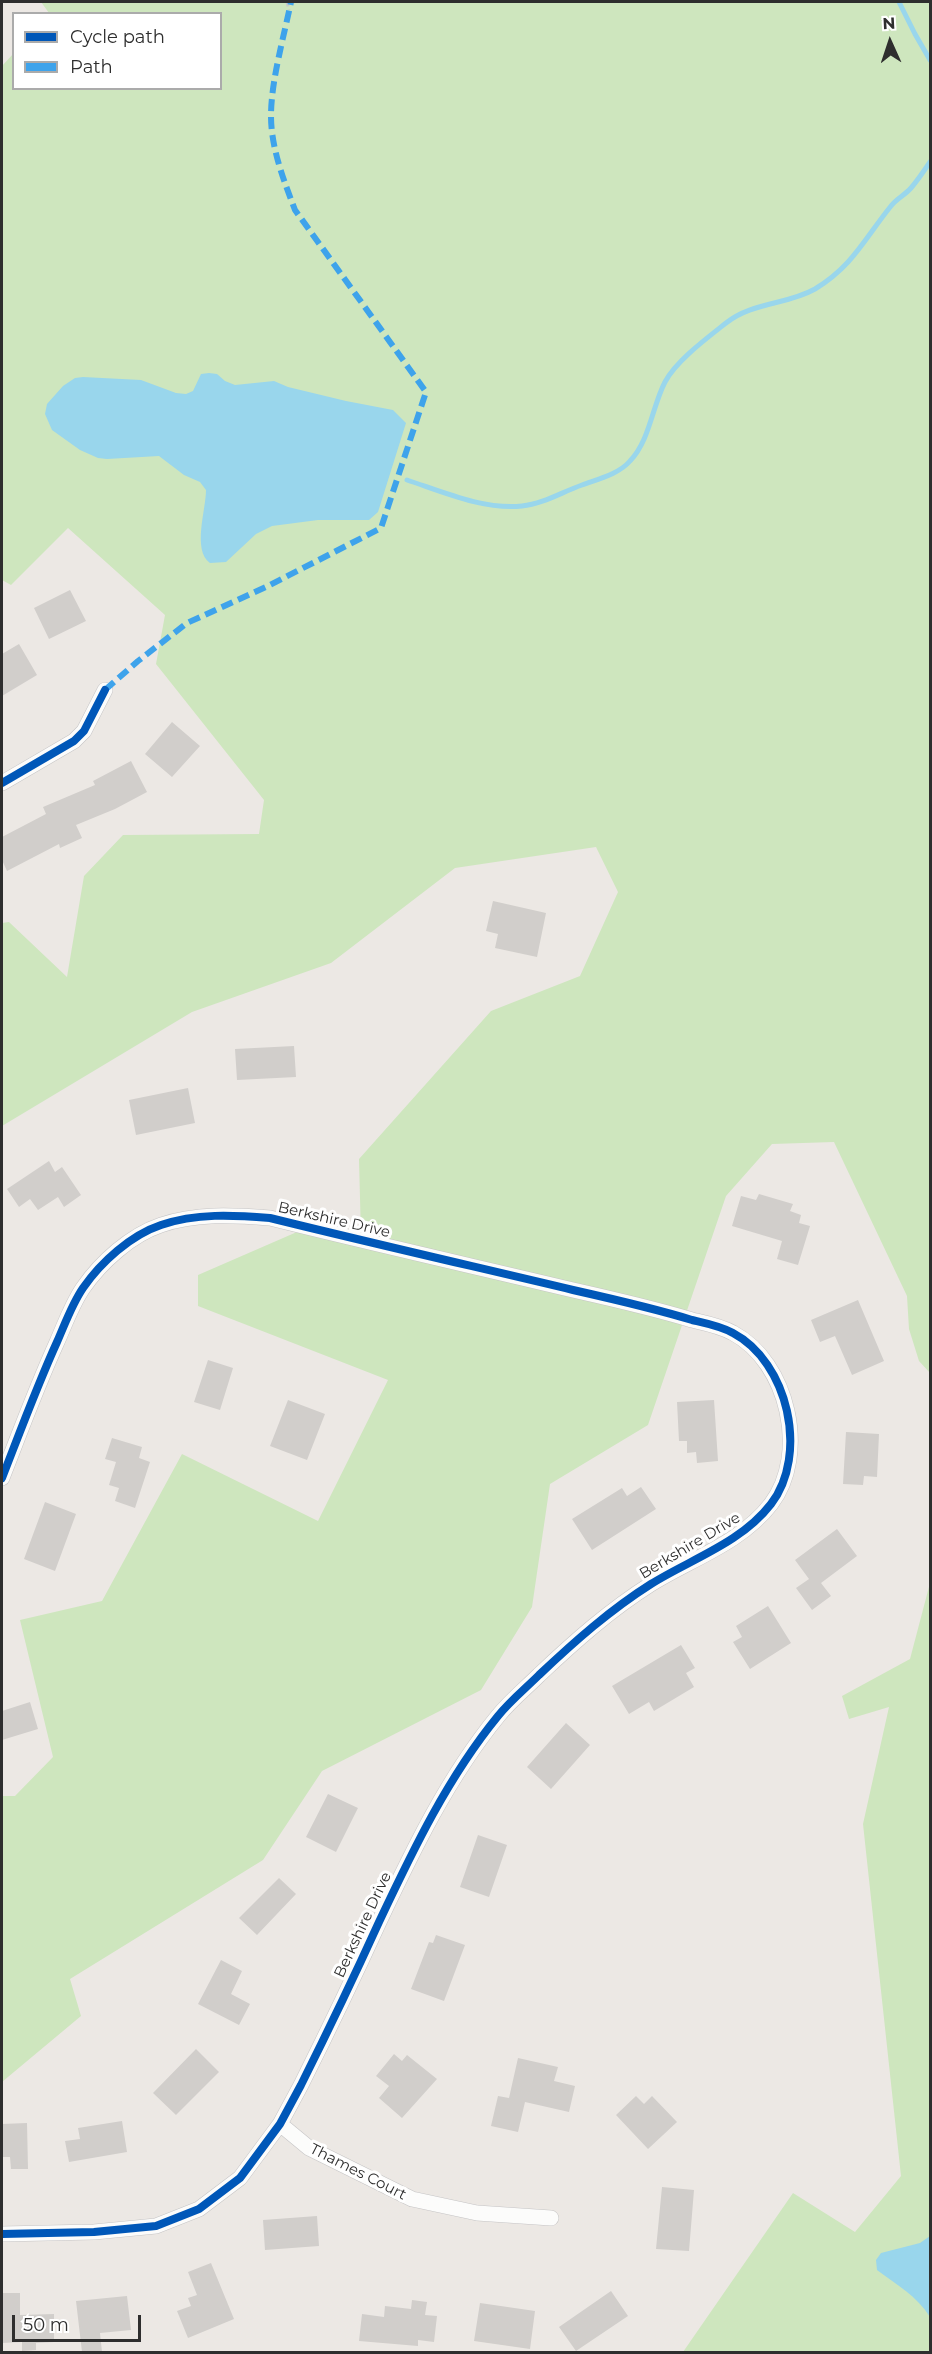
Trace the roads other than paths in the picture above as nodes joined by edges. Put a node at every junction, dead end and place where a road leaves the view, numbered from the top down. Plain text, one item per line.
1 (105, 690) dead end
2 (2, 783) edge
3 (2, 1478) edge
4 (280, 2124) junction
5 (551, 2218) dead end
6 (2, 2234) edge

1 - 2 street
3 - 4 street, Berkshire Drive
4 - 5 street, Thames Court
4 - 6 street, Berkshire Drive

